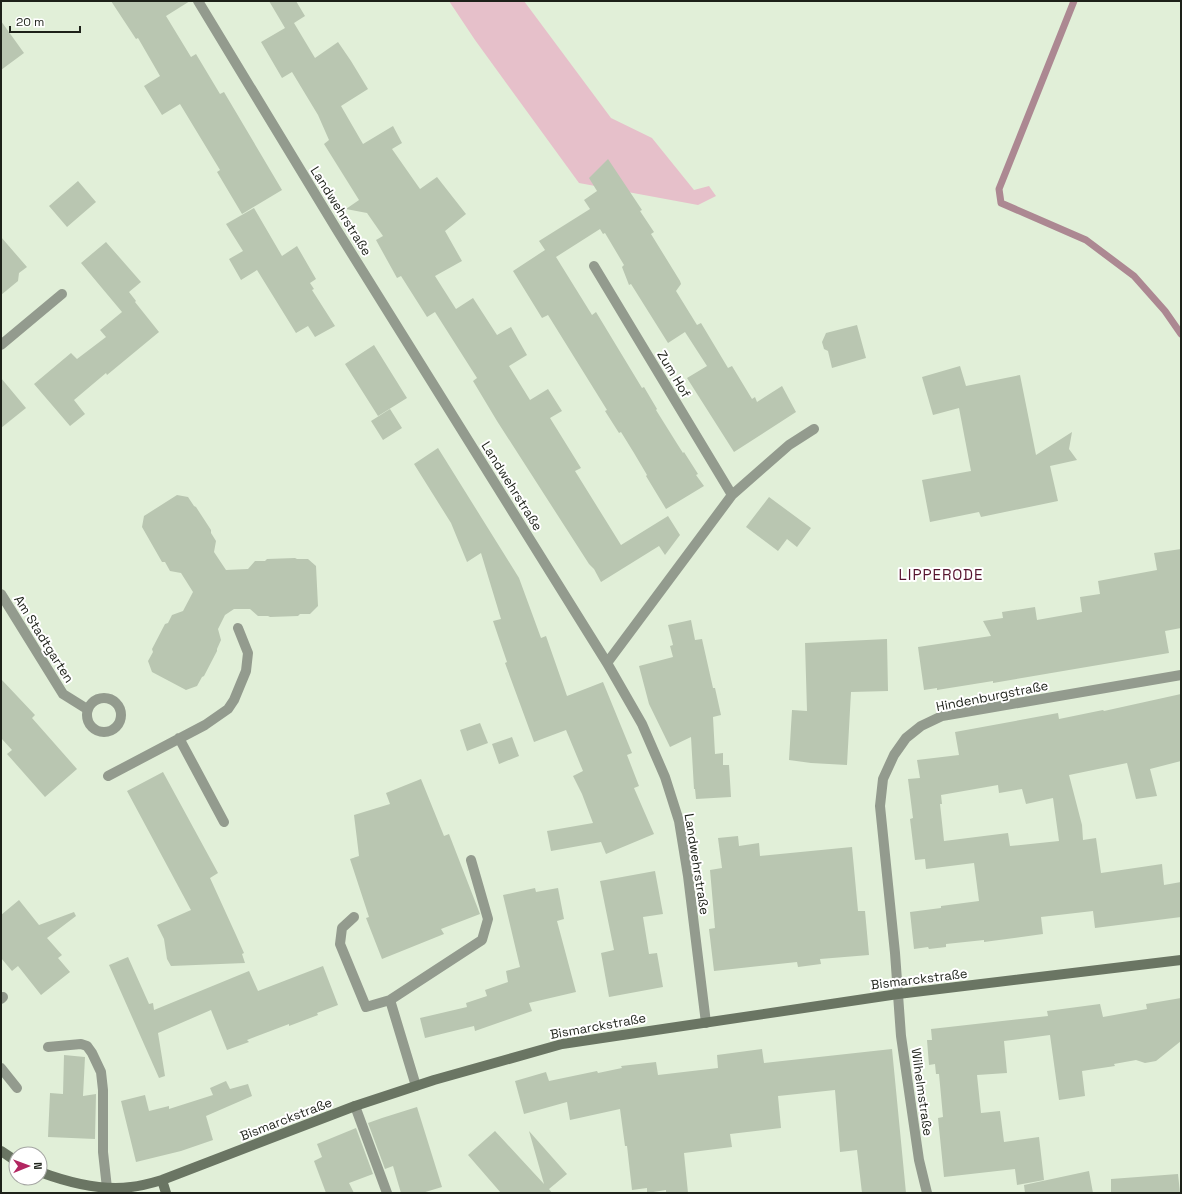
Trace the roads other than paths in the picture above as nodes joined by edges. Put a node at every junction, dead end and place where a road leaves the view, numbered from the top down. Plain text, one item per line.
1 (198, 1) edge
2 (594, 266) dead end
3 (62, 294) dead end
4 (1, 345) edge
5 (814, 429) dead end
6 (732, 495) junction
7 (1, 594) edge
8 (238, 628) dead end
9 (607, 663) junction
10 (1181, 675) edge
11 (88, 709) dead end
12 (179, 738) junction
13 (108, 776) dead end
14 (224, 822) dead end
15 (471, 860) dead end
16 (354, 917) dead end
17 (1181, 960) edge
18 (898, 994) junction
19 (390, 1000) junction
20 (706, 1023) junction
21 (48, 1047) dead end
22 (1, 1068) edge
23 (416, 1086) junction
24 (17, 1088) dead end
25 (355, 1106) junction
26 (48, 1175) edge
27 (162, 1180) junction
28 (107, 1188) junction
29 (166, 1193) edge
30 (387, 1193) edge
31 (927, 1193) edge

1 - 9 street, Landwehrstraße
2 - 6 street, Zum Hof
3 - 4 street
5 - 6 street
6 - 9 street
7 - 11 street, Am Stadtgarten
8 - 12 street
9 - 20 street, Landwehrstraße
10 - 18 street, Hindenburgstraße
12 - 13 street
12 - 14 street
15 - 19 street
16 - 19 street
17 - 18 main road, Bismarckstraße
18 - 20 main road, Bismarckstraße
18 - 31 street, Wilhelmstraße
19 - 23 street
20 - 23 main road, Bismarckstraße
21 - 28 street
22 - 24 street
23 - 25 main road, Bismarckstraße
25 - 27 main road, Bismarckstraße
25 - 30 street
26 - 28 main road, Bismarckstraße
27 - 28 main road, Bismarckstraße
27 - 29 main road

